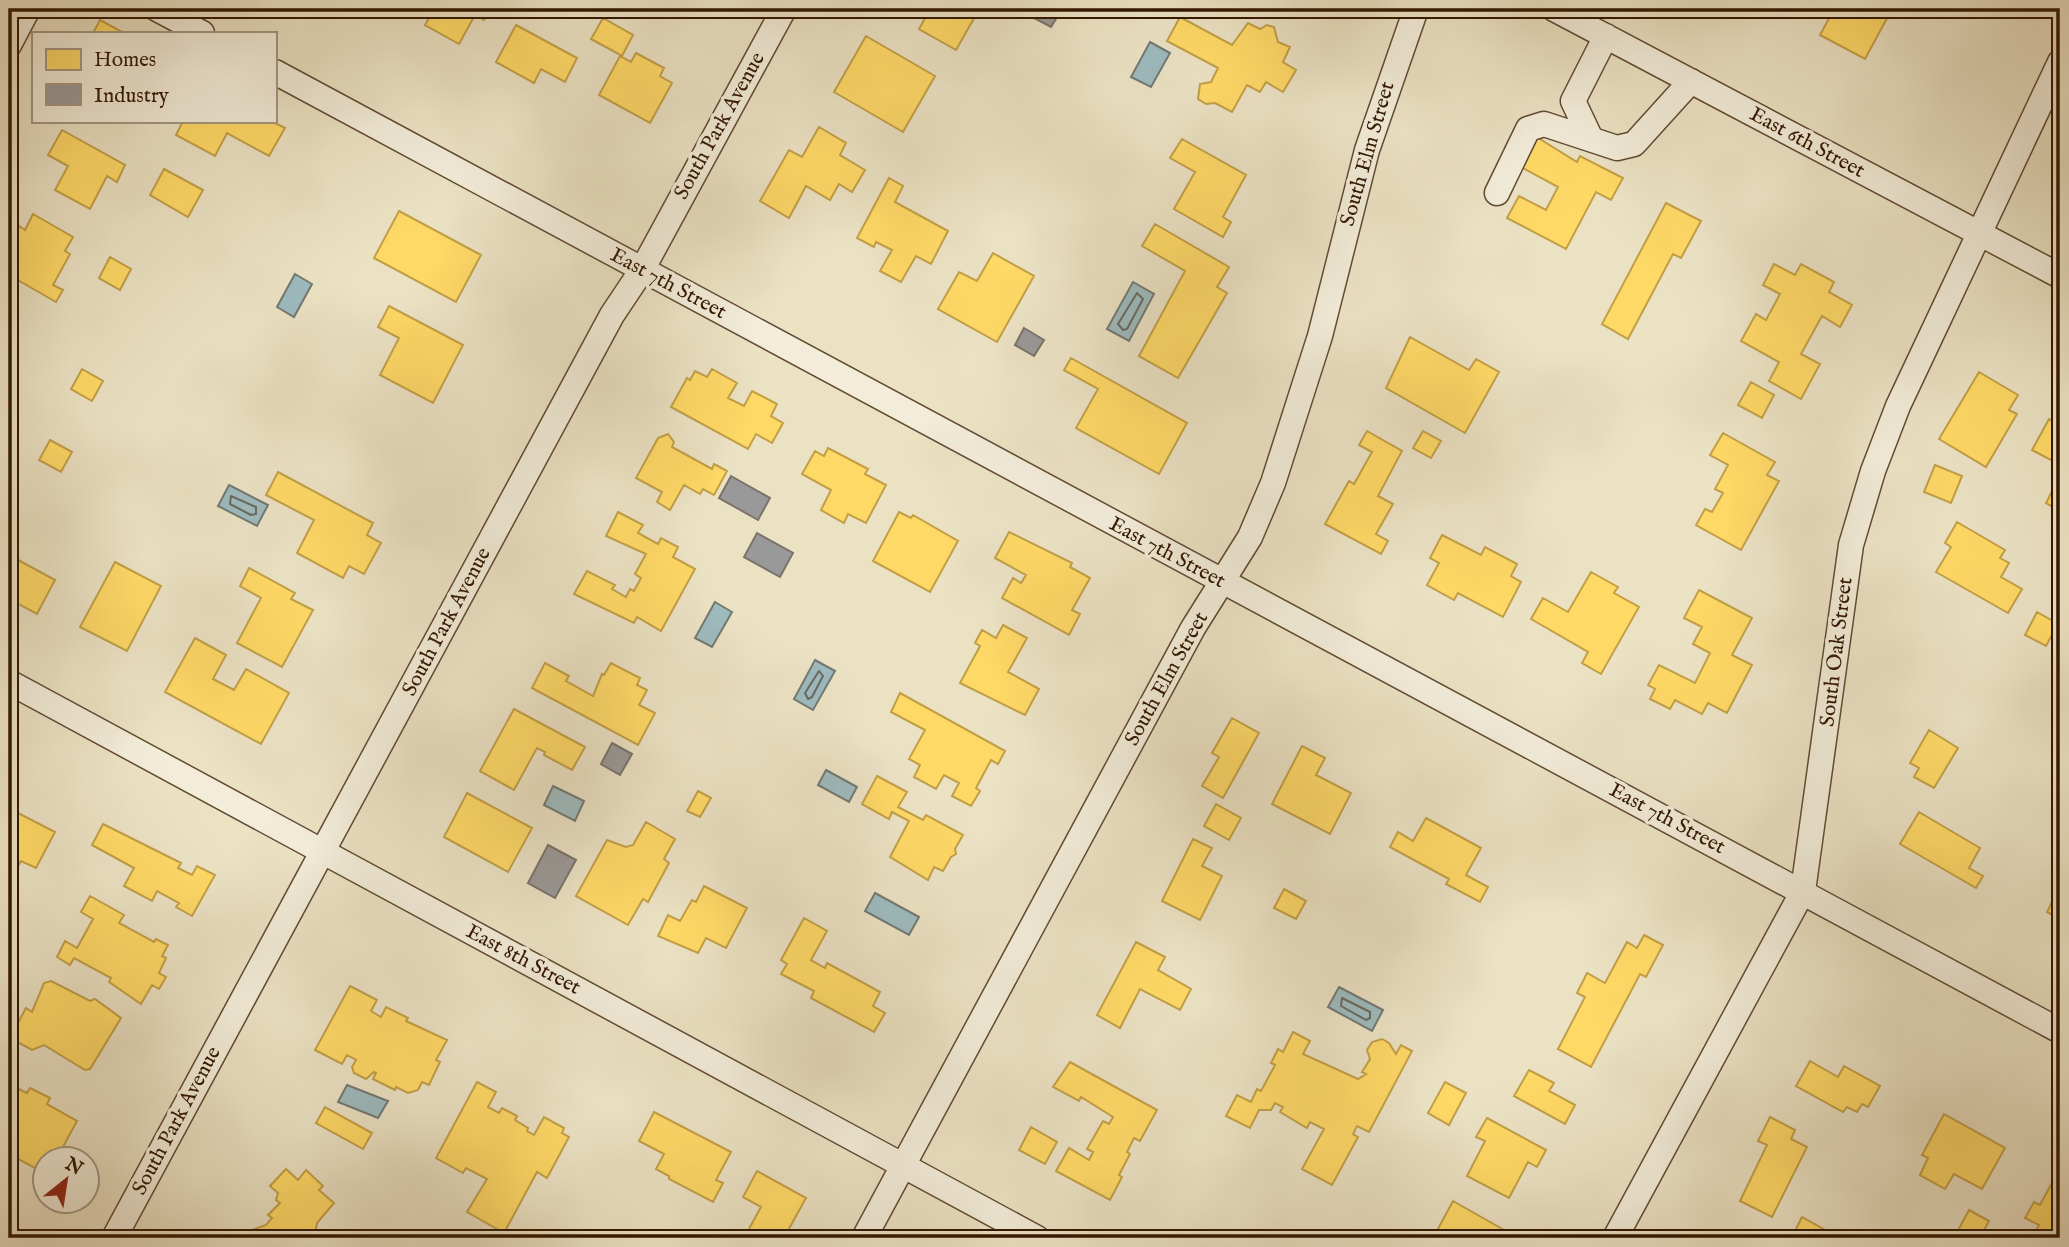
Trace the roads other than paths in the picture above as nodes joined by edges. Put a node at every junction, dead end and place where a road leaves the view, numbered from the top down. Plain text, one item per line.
1 (28, 9) edge
2 (157, 9) edge
3 (784, 9) edge
4 (1416, 9) edge
5 (1554, 9) edge
6 (200, 32) edge
7 (1606, 36) junction
8 (9, 45) edge
9 (2060, 62) edge
10 (276, 73) edge
11 (1691, 81) junction
12 (1591, 139) junction
13 (1497, 193) dead end
14 (1979, 233) junction
15 (642, 270) junction
16 (2060, 276) edge
17 (1222, 582) junction
18 (9, 682) edge
19 (323, 851) junction
20 (1804, 891) junction
21 (2060, 1031) edge
22 (904, 1165) junction
23 (114, 1238) edge
24 (864, 1238) edge
25 (1037, 1238) edge
26 (1615, 1238) edge

1 - 8 street
2 - 6 street
3 - 15 street, South Park Avenue
4 - 17 street, South Elm Street
5 - 7 street, East 6th Street
7 - 11 street, East 6th Street
7 - 12 street
9 - 14 street, South Oak Street
10 - 15 street, East 7th Street
11 - 12 street
11 - 14 street, East 6th Street
12 - 13 street
14 - 16 street, East 6th Street
14 - 20 street, South Oak Street
15 - 17 street, East 7th Street
15 - 19 street, South Park Avenue
17 - 20 street, East 7th Street
17 - 22 street, South Elm Street
18 - 19 street, East 8th Street
19 - 22 street, East 8th Street
19 - 23 street, South Park Avenue
20 - 21 street, East 7th Street
20 - 26 street, South Oak Street
22 - 24 street, South Elm Street
22 - 25 street, East 8th Street

